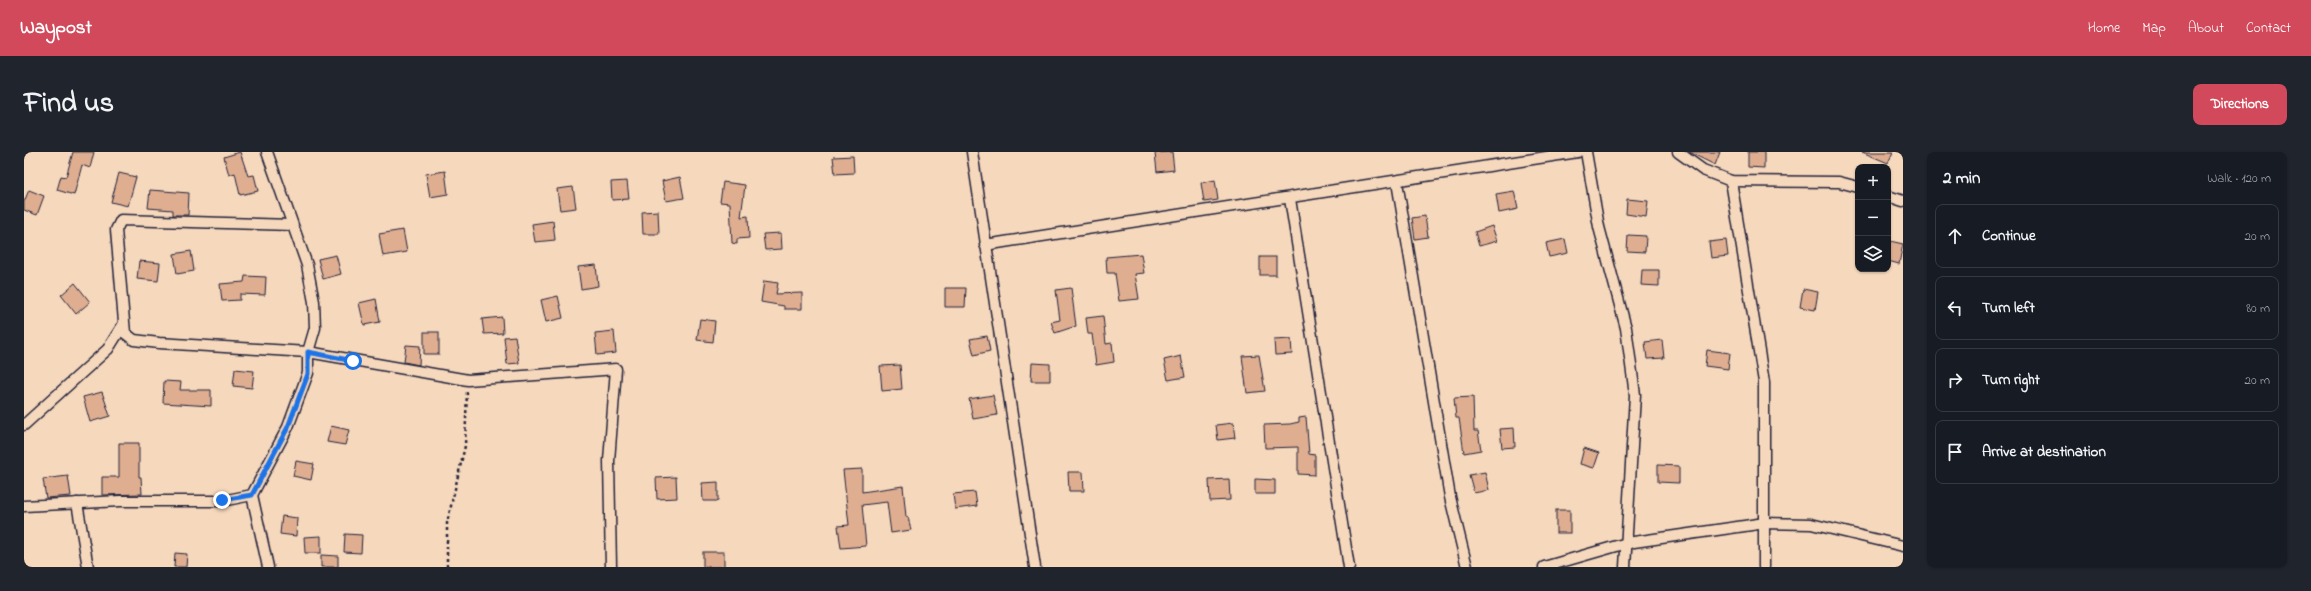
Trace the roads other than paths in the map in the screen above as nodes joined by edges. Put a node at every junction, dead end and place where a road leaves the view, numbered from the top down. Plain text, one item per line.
1 (267, 152) edge
2 (972, 152) edge
3 (1578, 152) edge
4 (1586, 152) edge
5 (1678, 152) edge
6 (1731, 181) junction
7 (1397, 182) junction
8 (1855, 186) edge
9 (1891, 197) edge
10 (1290, 199) junction
11 (1903, 201) edge
12 (292, 225) junction
13 (985, 246) junction
14 (123, 325) junction
15 (308, 352) junction
16 (24, 425) edge
17 (252, 495) junction
18 (78, 503) junction
19 (24, 506) edge
20 (1765, 523) junction
21 (1627, 543) junction
22 (1903, 546) edge
23 (88, 567) edge
24 (268, 567) edge
25 (611, 567) edge
26 (1035, 567) edge
27 (1349, 567) edge
28 (1466, 567) edge
29 (1544, 567) edge
30 (1625, 567) edge
31 (1764, 567) edge

1 - 12 street
2 - 13 street
3 - 7 street
4 - 21 street
5 - 6 street
6 - 8 street
6 - 20 street
7 - 10 street
7 - 28 street
9 - 11 street
10 - 13 street
10 - 27 street
12 - 14 street
12 - 15 street
13 - 26 street
14 - 15 street
14 - 16 street
15 - 17 street
15 - 25 street
17 - 18 street
17 - 24 street
18 - 19 street
18 - 23 street
20 - 21 street
20 - 22 street
20 - 31 street
21 - 29 street
21 - 30 street

